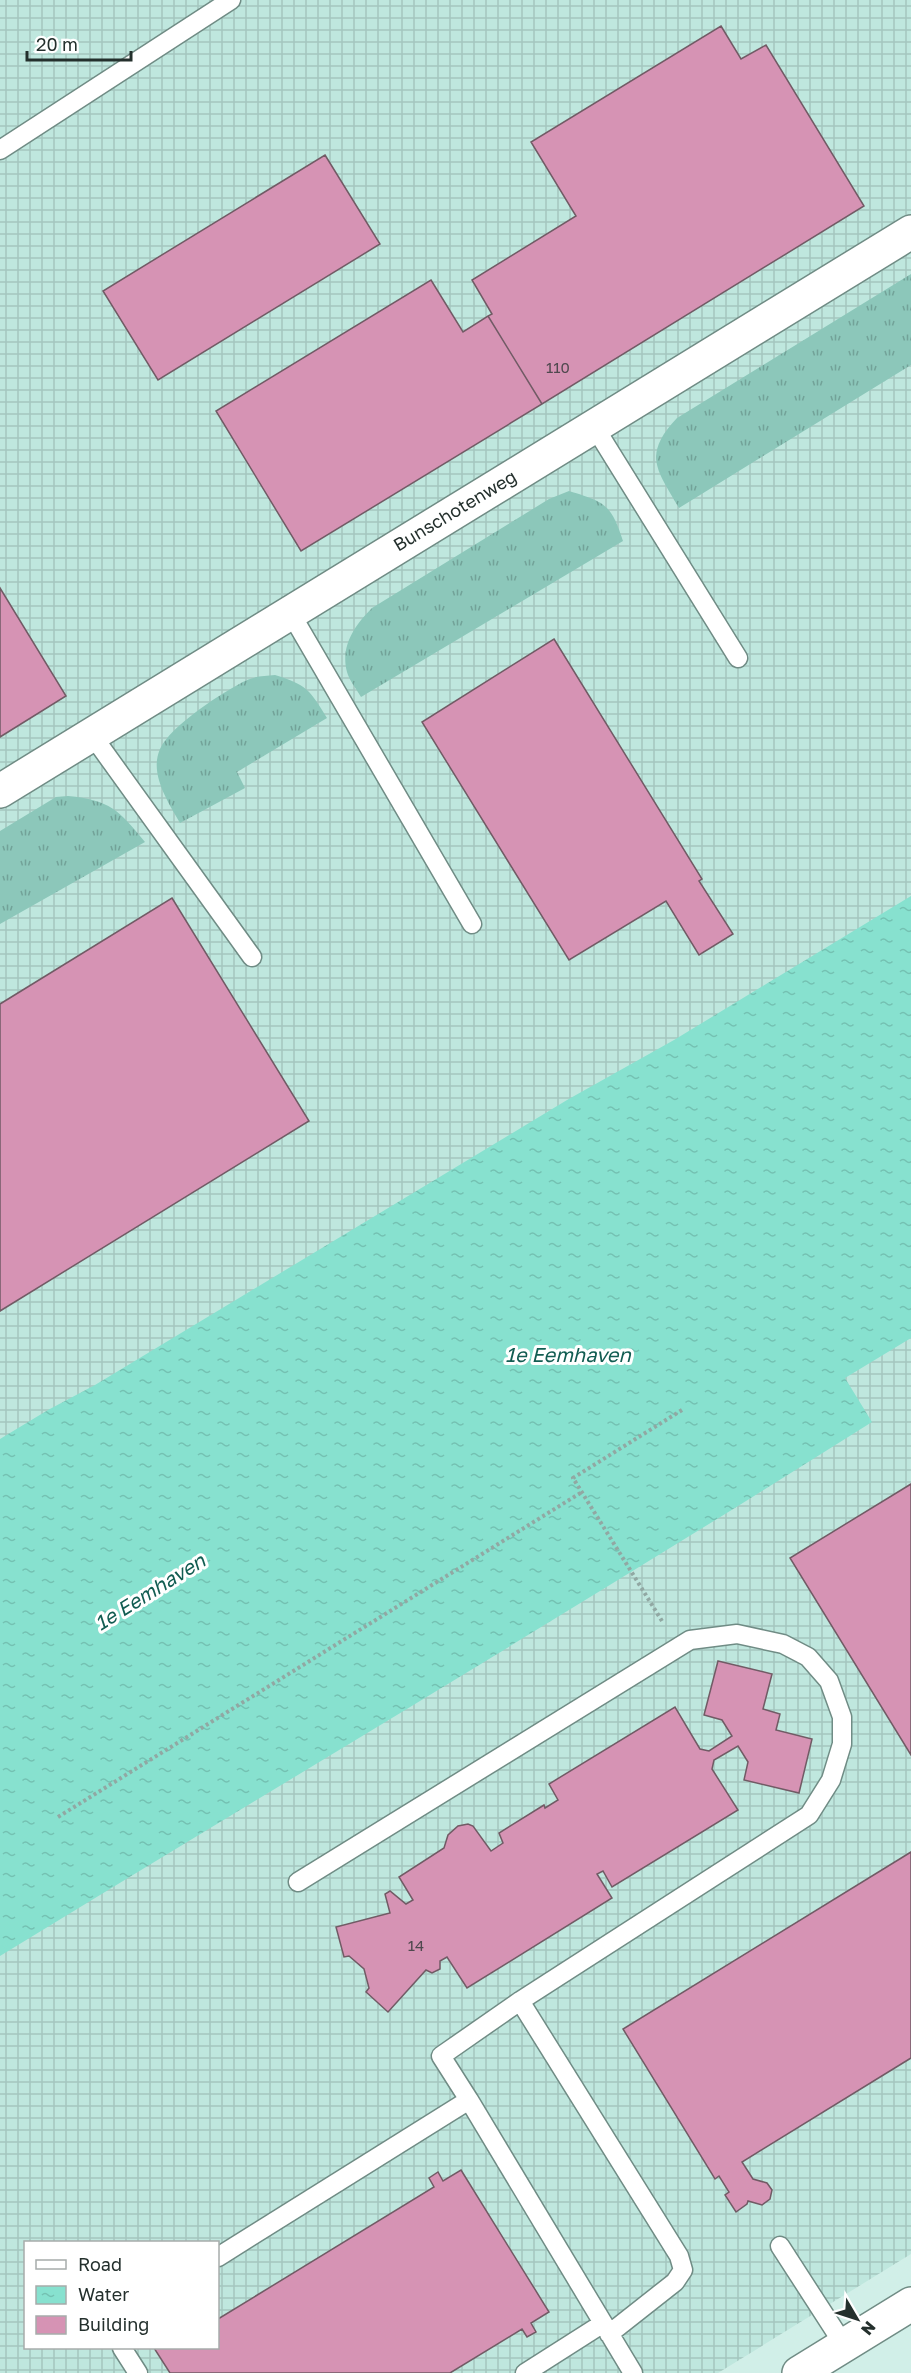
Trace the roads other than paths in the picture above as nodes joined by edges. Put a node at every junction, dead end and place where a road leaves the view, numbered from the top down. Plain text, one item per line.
1 (231, 0) edge
2 (0, 150) edge
3 (911, 232) edge
4 (594, 426) junction
5 (290, 612) junction
6 (738, 658) dead end
7 (92, 735) junction
8 (0, 791) edge
9 (472, 924) dead end
10 (252, 957) dead end
11 (298, 1882) dead end
12 (520, 2001) junction
13 (469, 2100) junction
14 (780, 2246) dead end
15 (219, 2256) edge
16 (911, 2304) edge
17 (606, 2329) junction
18 (844, 2345) junction
19 (123, 2349) edge
20 (138, 2373) edge
21 (525, 2373) edge
22 (633, 2373) edge
23 (799, 2373) edge

1 - 2 lane
3 - 4 street, Bunschotenweg
4 - 5 street, Bunschotenweg
4 - 6 lane
5 - 7 street, Bunschotenweg
5 - 9 lane
7 - 8 street, Bunschotenweg
7 - 10 lane
11 - 12 lane
12 - 13 lane
12 - 17 lane
13 - 15 lane
13 - 17 lane
14 - 18 lane
16 - 18 street
17 - 21 lane
17 - 22 lane
18 - 23 street
19 - 20 lane

